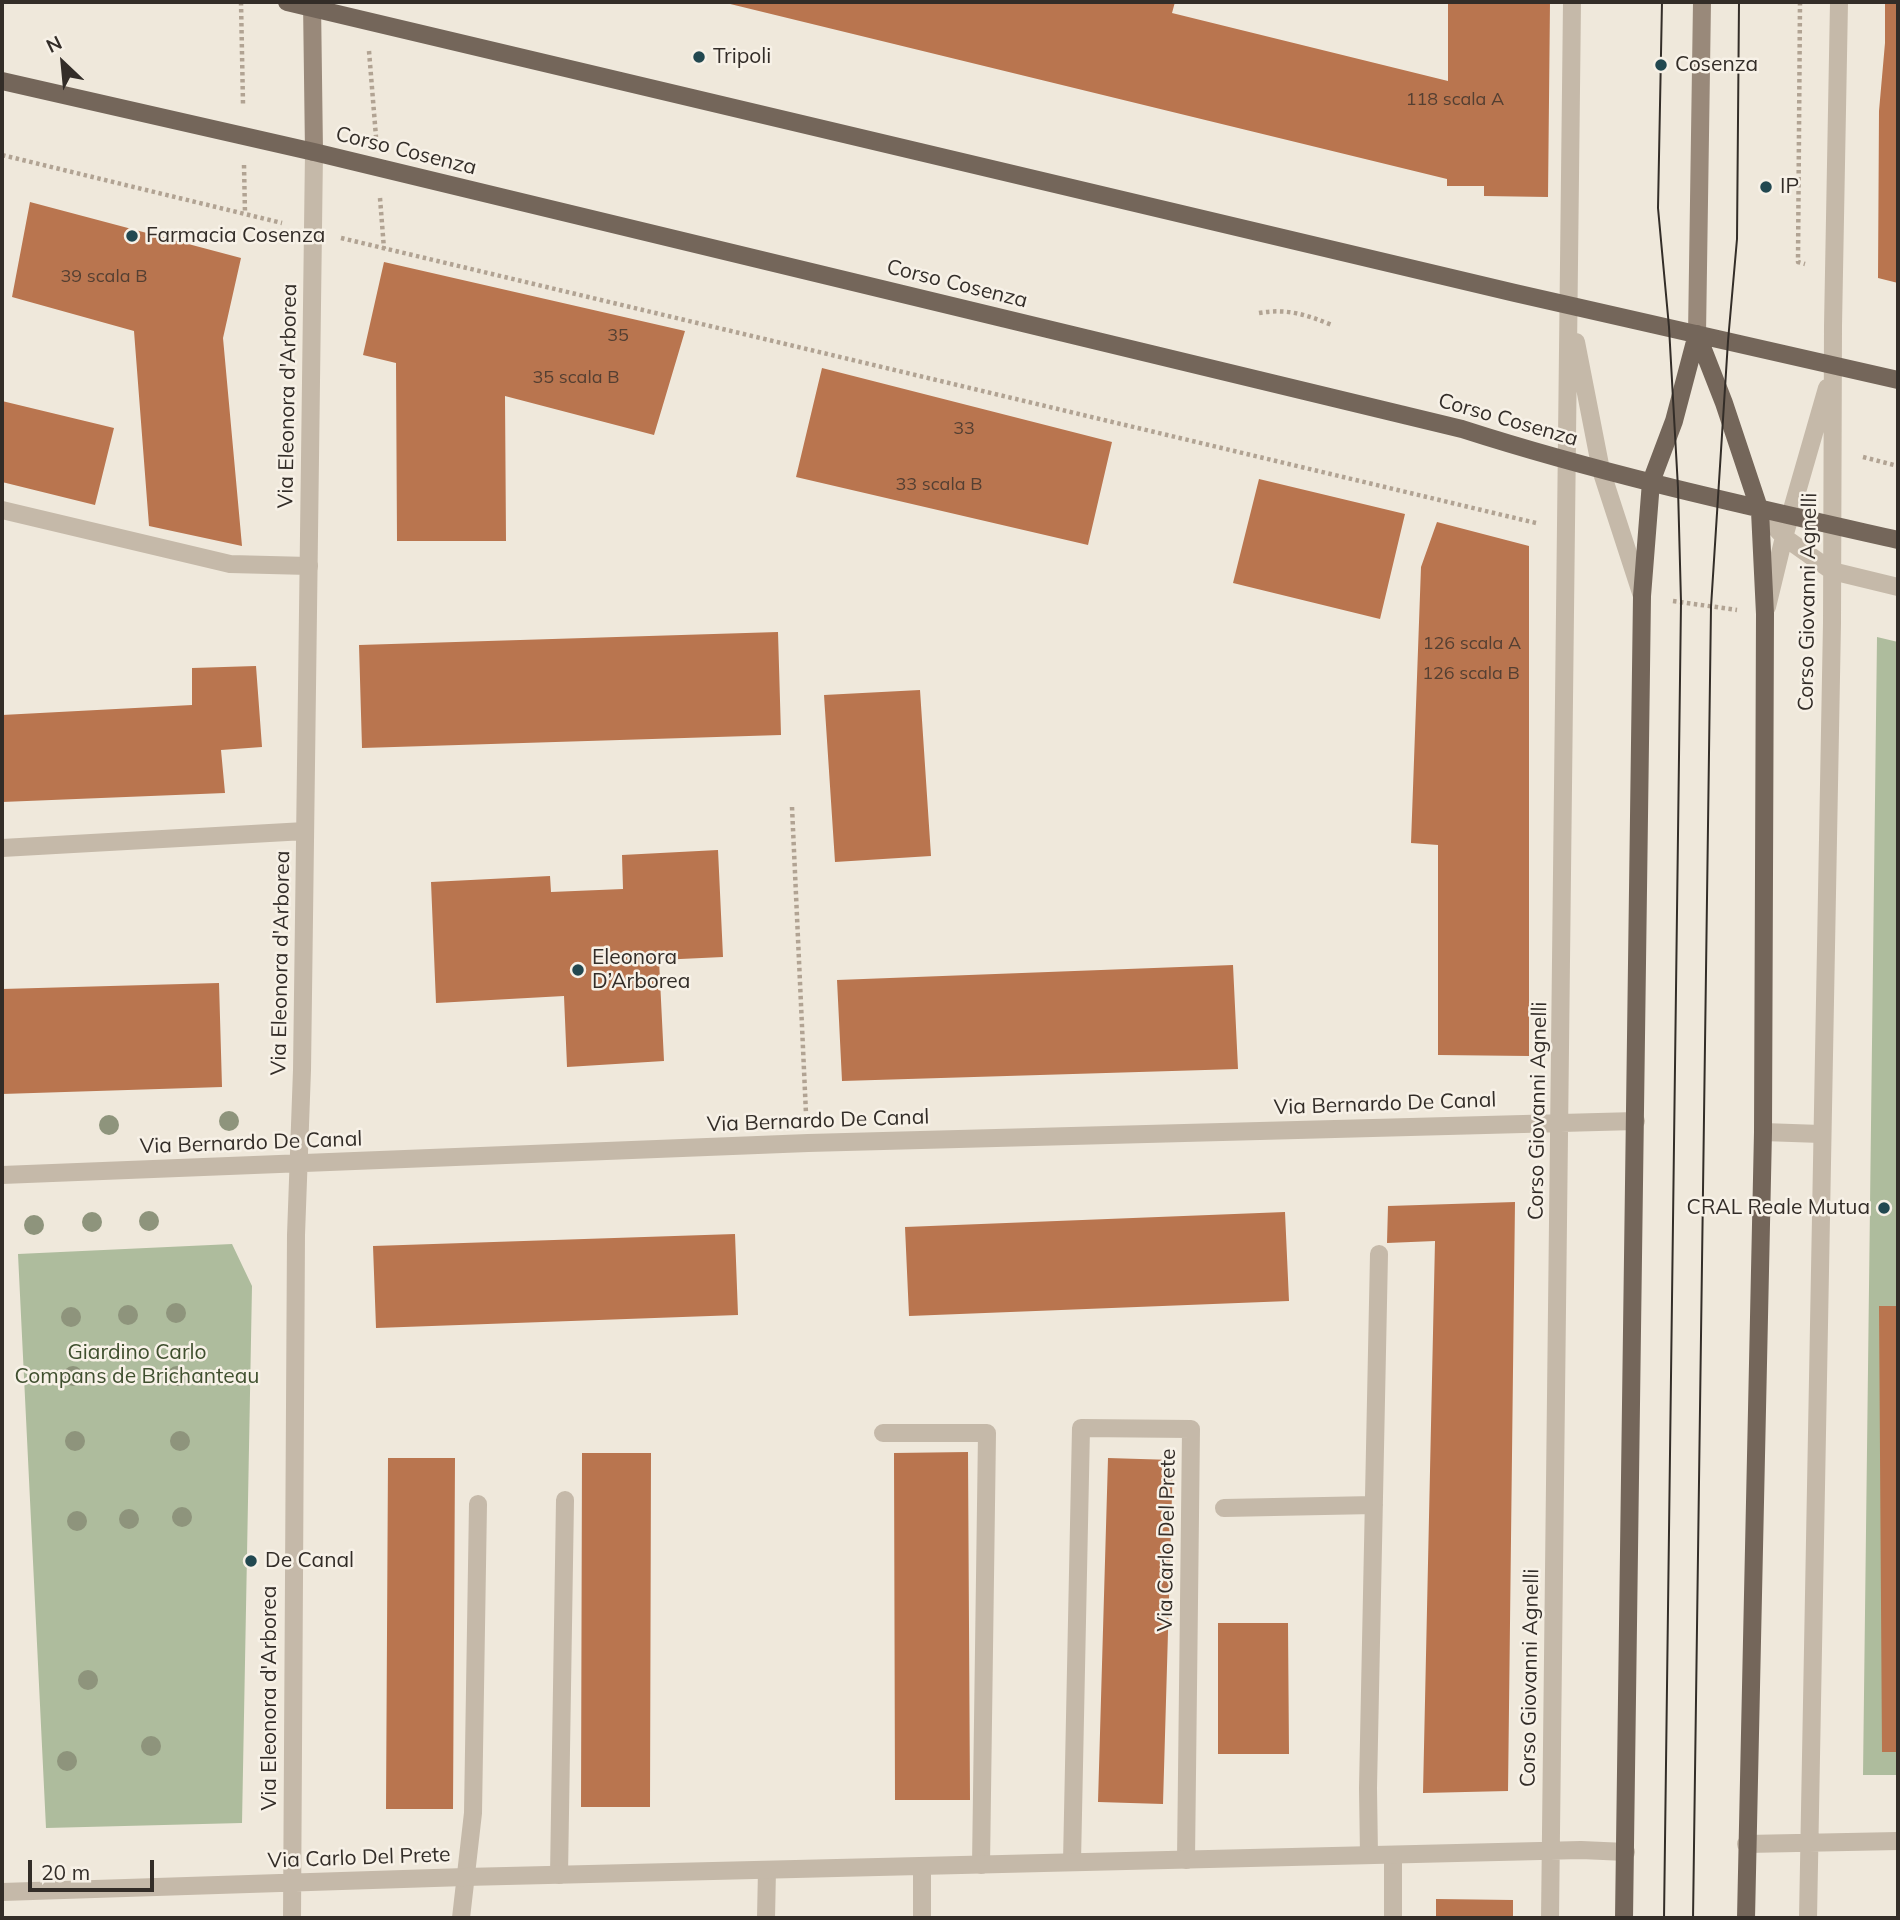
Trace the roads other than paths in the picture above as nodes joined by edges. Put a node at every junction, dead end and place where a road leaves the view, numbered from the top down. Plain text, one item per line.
1 (287, 2) edge
2 (1572, 2) edge
3 (1702, 2) edge
4 (1839, 2) edge
5 (312, 5) edge
6 (2, 82) edge
7 (314, 152) junction
8 (1568, 304) junction
9 (1697, 334) junction
10 (1834, 364) junction
11 (1898, 380) edge
12 (1567, 462) junction
13 (1601, 470) junction
14 (1651, 482) junction
15 (2, 510) edge
16 (1760, 511) junction
17 (1790, 514) junction
18 (1832, 524) junction
19 (1784, 537) junction
20 (1898, 540) edge
21 (309, 566) junction
22 (1832, 570) junction
23 (1898, 587) edge
24 (1642, 596) junction
25 (1765, 614) junction
26 (305, 831) junction
27 (2, 848) edge
28 (1636, 1121) junction
29 (1560, 1122) junction
30 (1763, 1132) junction
31 (1821, 1134) junction
32 (299, 1164) junction
33 (2, 1175) edge
34 (1379, 1254) dead end
35 (883, 1433) dead end
36 (565, 1500) dead end
37 (478, 1504) dead end
38 (1374, 1505) junction
39 (1224, 1508) dead end
40 (1898, 1841) edge
41 (1808, 1843) junction
42 (1746, 1844) junction
43 (1551, 1852) junction
44 (1626, 1852) junction
45 (1369, 1855) junction
46 (1393, 1855) junction
47 (1186, 1860) junction
48 (1072, 1862) junction
49 (981, 1865) junction
50 (922, 1866) junction
51 (767, 1870) junction
52 (559, 1875) junction
53 (466, 1877) junction
54 (292, 1882) junction
55 (2, 1892) edge
56 (292, 1918) edge
57 (461, 1918) edge
58 (766, 1918) edge
59 (922, 1918) edge
60 (1393, 1918) edge
61 (1550, 1918) edge
62 (1624, 1918) edge
63 (1745, 1918) edge
64 (1808, 1918) edge

1 - 5 main road
2 - 8 street, Corso Giovanni Agnelli
3 - 9 main road, Corso Giovanni Agnelli
4 - 10 street, Corso Giovanni Agnelli
5 - 7 main road, Via Eleonora d'Arborea
5 - 8 main road
6 - 7 main road, Corso Cosenza
7 - 12 main road, Corso Cosenza
7 - 21 street, Via Eleonora d'Arborea
8 - 9 main road
8 - 12 street, Corso Giovanni Agnelli
8 - 13 street, Corso Giovanni Agnelli
9 - 10 main road
9 - 14 main road, Corso Giovanni Agnelli
9 - 16 main road, Corso Giovanni Agnelli
10 - 11 main road
10 - 17 street, Corso Giovanni Agnelli
10 - 18 street, Corso Giovanni Agnelli
12 - 13 main road, Corso Cosenza
12 - 29 street, Corso Giovanni Agnelli
13 - 14 main road, Corso Cosenza
13 - 24 street, Corso Giovanni Agnelli
14 - 16 main road, Corso Cosenza
14 - 24 main road, Corso Giovanni Agnelli
15 - 21 street
16 - 17 main road, Corso Cosenza
16 - 19 street
16 - 25 main road, Corso Giovanni Agnelli
17 - 18 main road, Corso Cosenza
17 - 19 street, Corso Giovanni Agnelli
18 - 20 main road, Corso Cosenza
18 - 22 street, Corso Giovanni Agnelli
19 - 22 street
19 - 25 street, Corso Giovanni Agnelli
21 - 26 street, Via Eleonora d'Arborea
22 - 23 street
22 - 31 street, Corso Giovanni Agnelli
24 - 28 main road, Corso Giovanni Agnelli
25 - 30 main road, Corso Giovanni Agnelli
26 - 27 street
26 - 32 street, Via Eleonora d'Arborea
28 - 29 street, Via Bernardo De Canal
28 - 44 main road, Corso Giovanni Agnelli
29 - 32 street, Via Bernardo De Canal
29 - 43 street, Corso Giovanni Agnelli
30 - 31 street
30 - 42 main road, Corso Giovanni Agnelli
31 - 41 street, Corso Giovanni Agnelli
32 - 33 street, Via Bernardo De Canal
32 - 54 street, Via Eleonora d'Arborea
34 - 38 street
35 - 49 street
36 - 52 street
37 - 53 street, Via Carlo Del Prete
38 - 39 street
38 - 45 street
40 - 41 street
41 - 42 street
41 - 64 street, Corso Giovanni Agnelli
42 - 63 main road, Corso Giovanni Agnelli
43 - 44 street, Via Carlo Del Prete
43 - 46 street, Via Carlo Del Prete
43 - 61 street, Corso Giovanni Agnelli
44 - 62 main road, Corso Giovanni Agnelli
45 - 46 street, Via Carlo Del Prete
45 - 47 street, Via Carlo Del Prete
46 - 60 street
47 - 48 street, Via Carlo Del Prete
47 - 48 street, Via Carlo Del Prete
48 - 49 street, Via Carlo Del Prete
49 - 50 street, Via Carlo Del Prete
50 - 51 street, Via Carlo Del Prete
50 - 59 street
51 - 52 street, Via Carlo Del Prete
51 - 58 street
52 - 53 street, Via Carlo Del Prete
53 - 54 street, Via Carlo Del Prete
53 - 57 street, Via Carlo Del Prete
54 - 55 street, Via Carlo Del Prete
54 - 56 street, Via Eleonora d'Arborea

